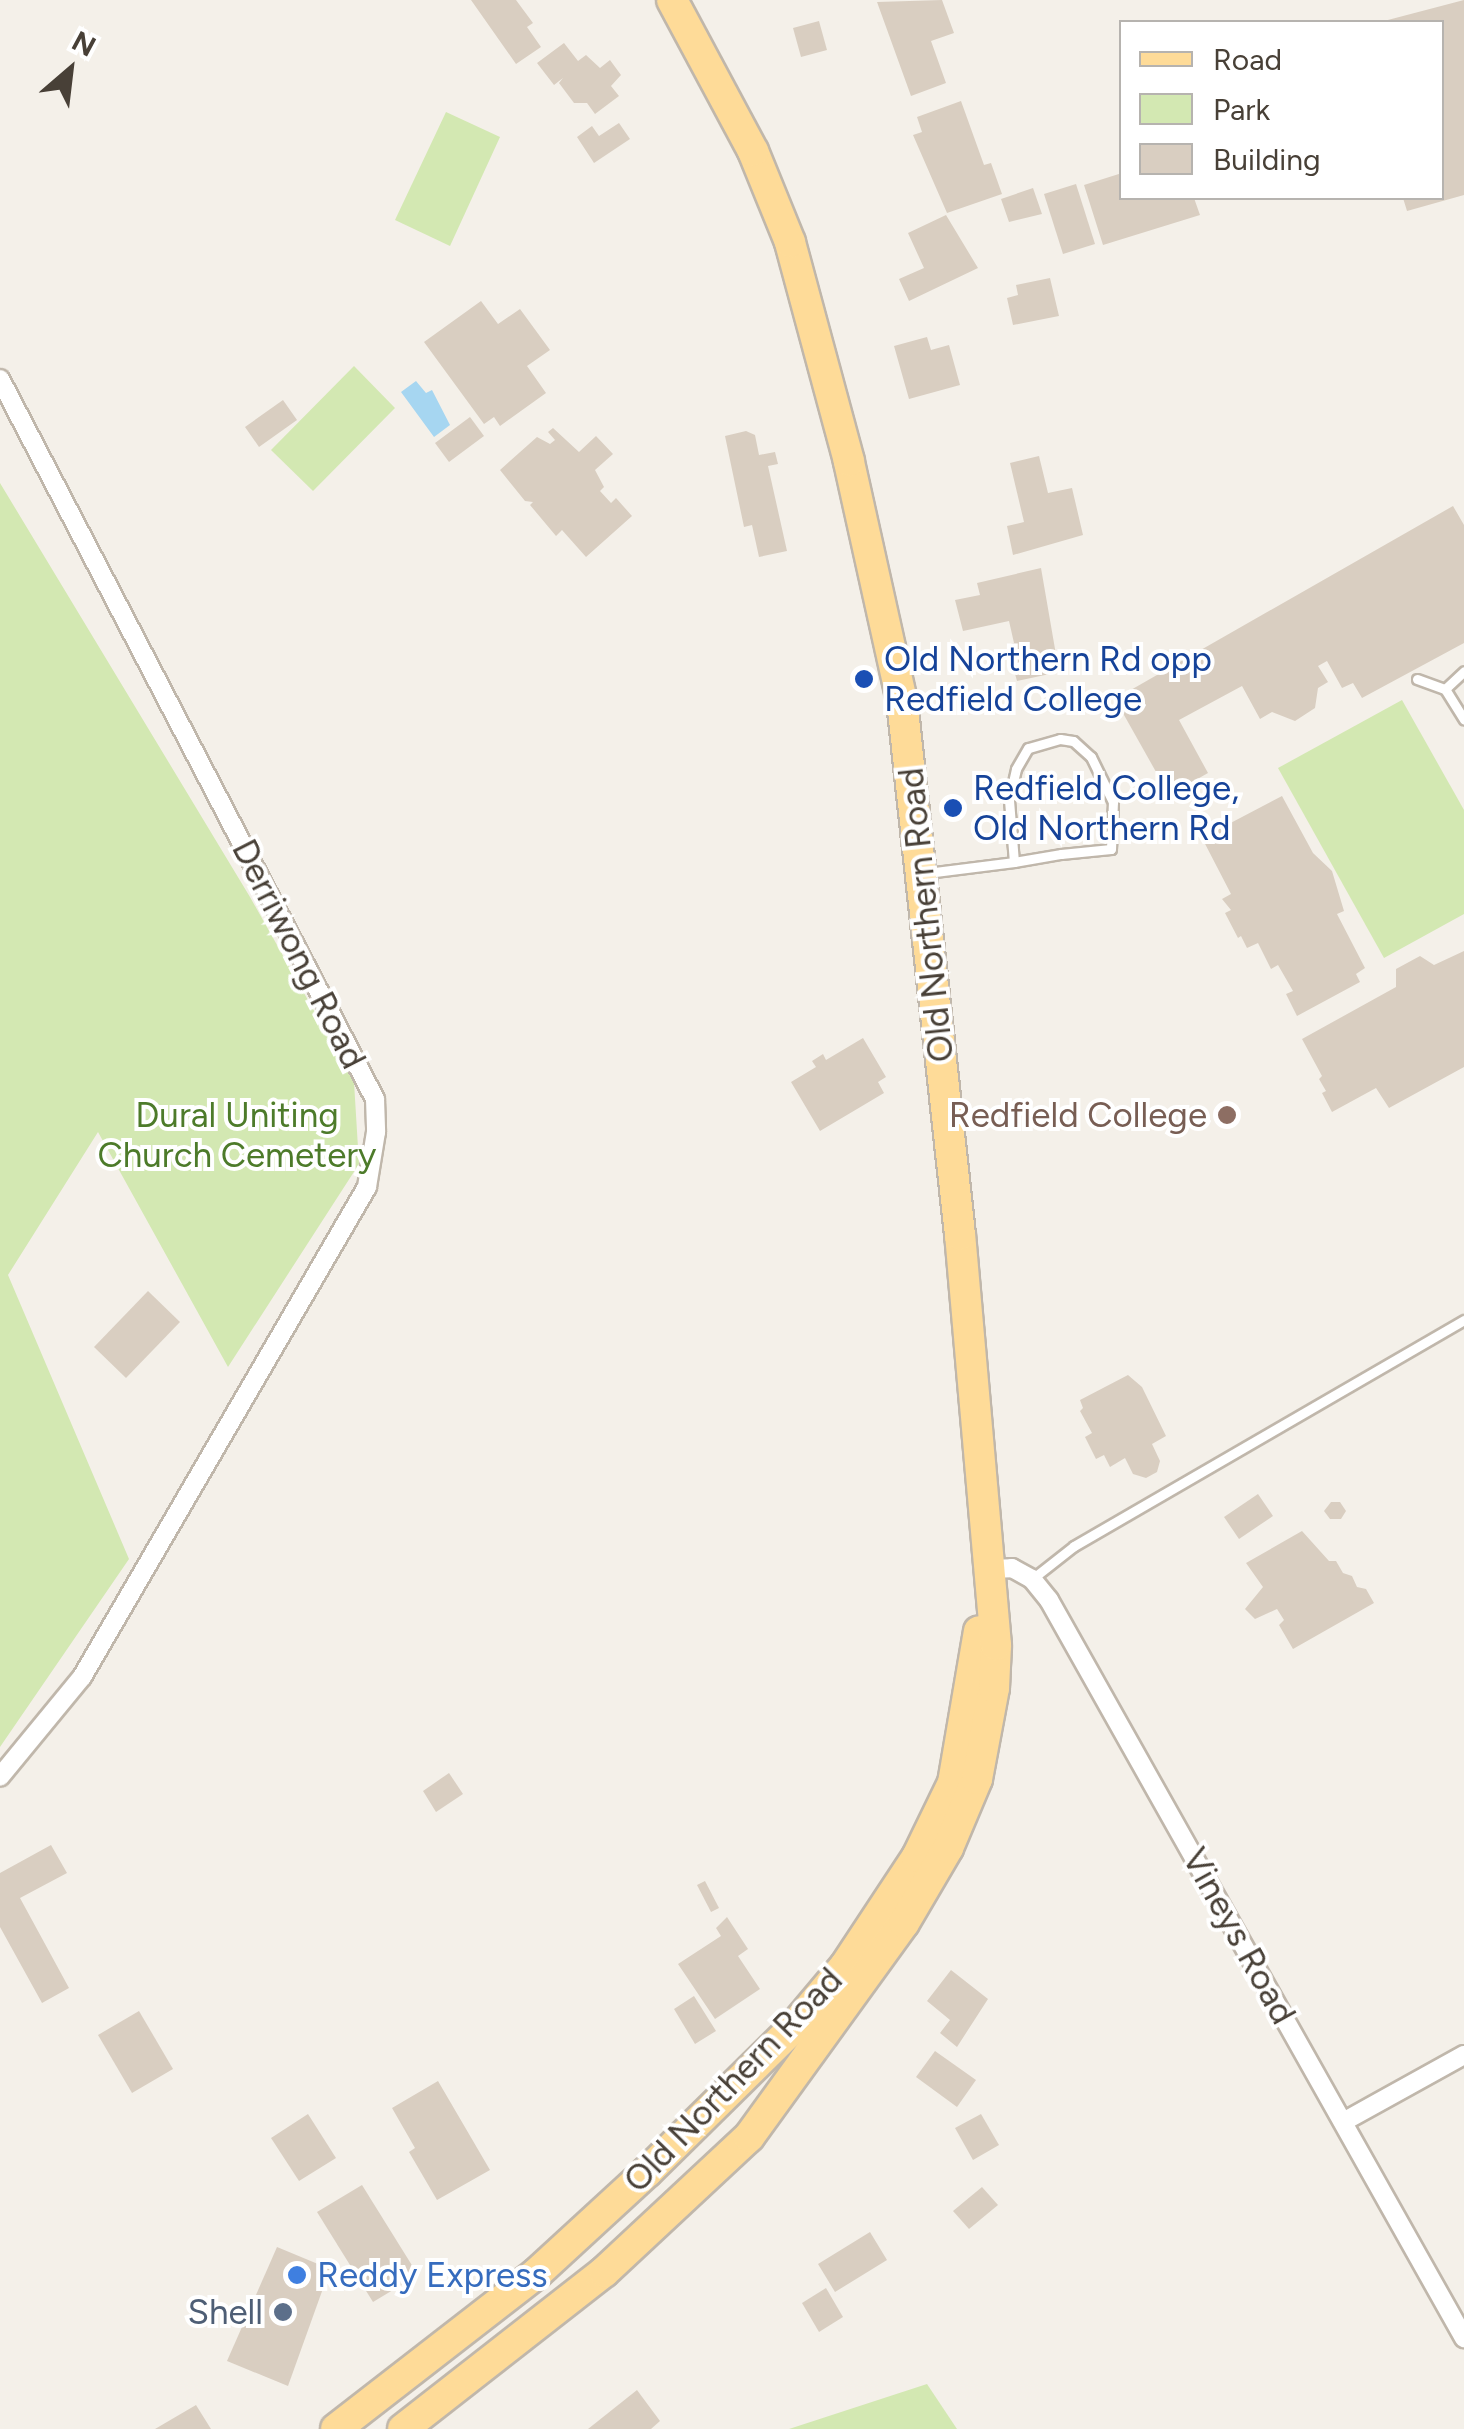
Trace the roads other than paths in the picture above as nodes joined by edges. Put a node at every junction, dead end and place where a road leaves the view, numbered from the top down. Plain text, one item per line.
1 (672, 0) edge
2 (0, 379) edge
3 (1464, 670) edge
4 (1417, 679) dead end
5 (1444, 689) junction
6 (1464, 720) edge
7 (1014, 862) junction
8 (924, 874) junction
9 (1464, 1320) edge
10 (988, 1569) junction
11 (1032, 1579) junction
12 (0, 1777) edge
13 (1464, 2055) edge
14 (1343, 2122) junction
15 (458, 2338) junction
16 (1464, 2338) edge
17 (411, 2426) edge
18 (336, 2429) edge
19 (363, 2429) edge

1 - 8 main road, Old Northern Road
2 - 12 street, Derriwong Road
3 - 5 lane
4 - 5 lane
5 - 6 lane
7 - 7 lane
7 - 8 lane
8 - 10 main road, Old Northern Road
9 - 11 lane
10 - 11 street
10 - 15 main road, Old Northern Road
10 - 17 main road, Old Northern Road
11 - 14 street, Vineys Road
13 - 14 street
14 - 16 street, Vineys Road
15 - 17 main road
15 - 18 main road, Old Northern Road
17 - 19 main road

